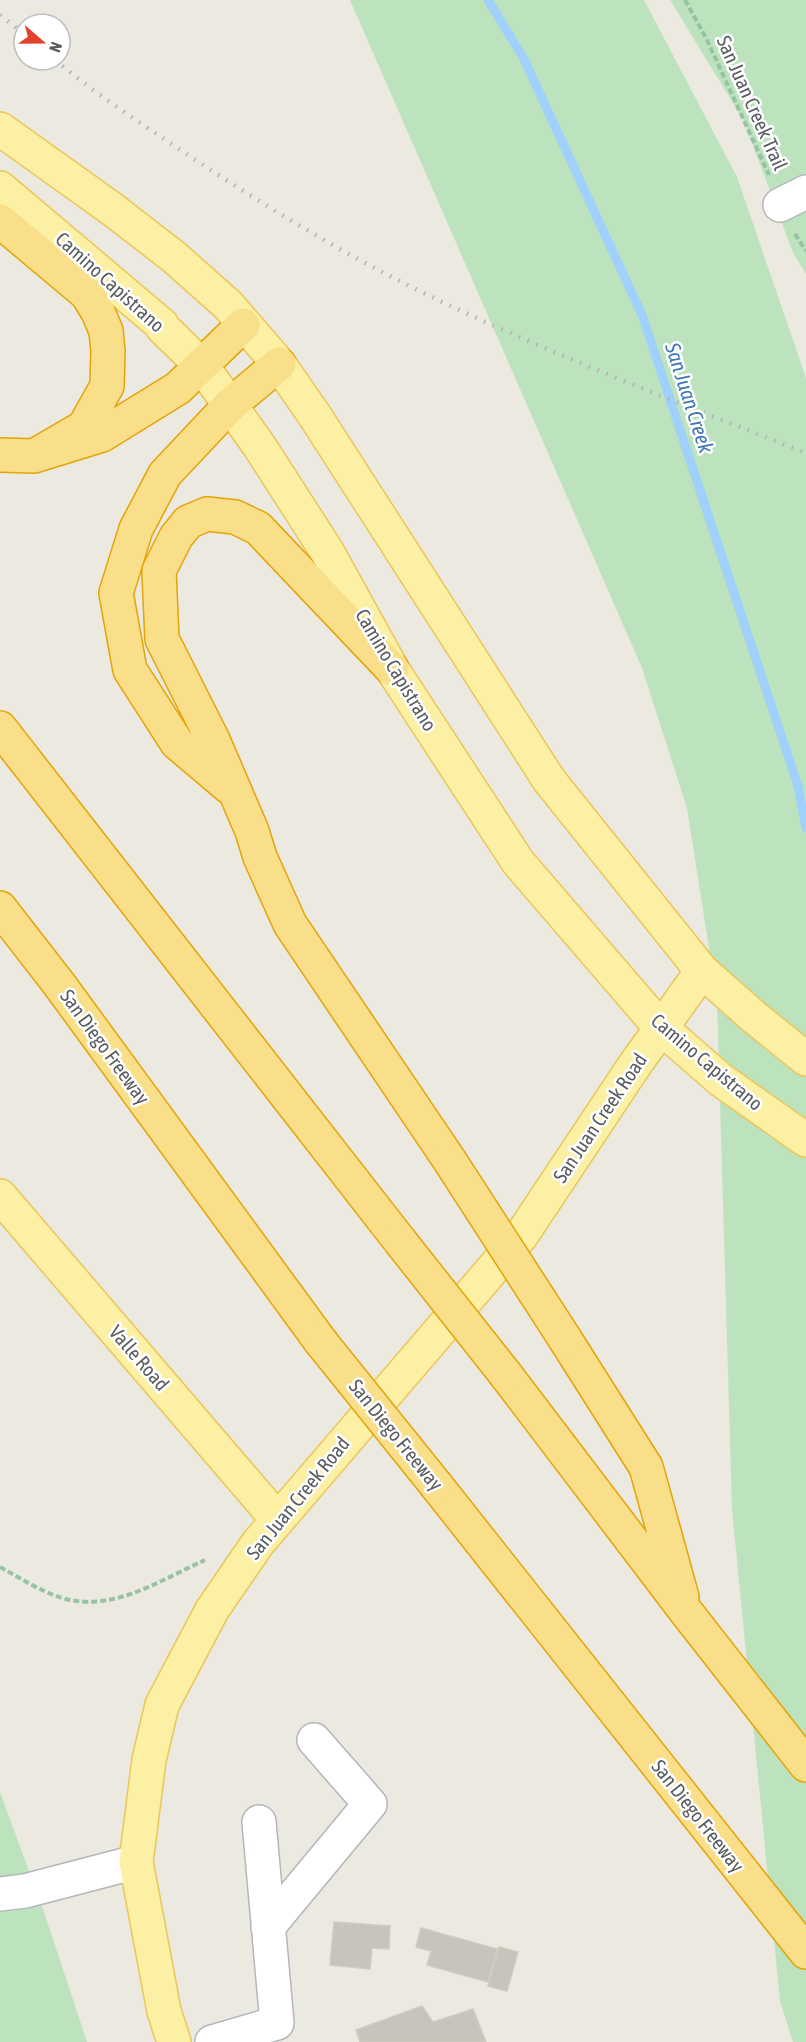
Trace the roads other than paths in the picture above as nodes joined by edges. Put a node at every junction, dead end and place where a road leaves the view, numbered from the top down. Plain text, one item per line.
1 (0, 129) edge
2 (0, 188) edge
3 (0, 221) edge
4 (243, 324) junction
5 (279, 364) junction
6 (202, 366) junction
7 (229, 406) junction
8 (0, 455) edge
9 (34, 456) junction
10 (392, 669) junction
11 (0, 728) edge
12 (233, 790) junction
13 (0, 908) edge
14 (0, 934) edge
15 (708, 977) junction
16 (59, 984) junction
17 (660, 1027) junction
18 (806, 1059) edge
19 (806, 1140) edge
20 (0, 1196) edge
21 (277, 1519) junction
22 (694, 1622) junction
23 (314, 1740) dead end
24 (806, 1765) edge
25 (259, 1822) dead end
26 (136, 1862) junction
27 (0, 1894) edge
28 (268, 1927) junction
29 (806, 1952) edge
30 (282, 2032) edge
31 (174, 2042) edge
32 (212, 2042) edge

1 - 4 main road
2 - 6 main road, Camino Capistrano
3 - 9 highway
4 - 5 main road
4 - 6 highway
5 - 7 highway
5 - 15 main road
6 - 7 main road, Camino Capistrano
6 - 9 highway
7 - 10 main road, Camino Capistrano
7 - 12 highway
8 - 9 highway
10 - 12 highway
10 - 17 main road, Camino Capistrano
11 - 22 highway, bridge
12 - 22 highway, bridge
13 - 16 highway, San Diego Freeway
14 - 16 highway
15 - 17 main road, San Juan Creek Road
15 - 18 main road
16 - 29 highway, San Diego Freeway, bridge
17 - 19 main road, Camino Capistrano
17 - 21 main road, San Juan Creek Road
20 - 21 main road, Valle Road
21 - 26 main road, San Juan Creek Road
22 - 24 highway
23 - 28 street
25 - 28 street
26 - 27 street
26 - 31 main road, San Juan Creek Road
28 - 30 street
30 - 32 street

